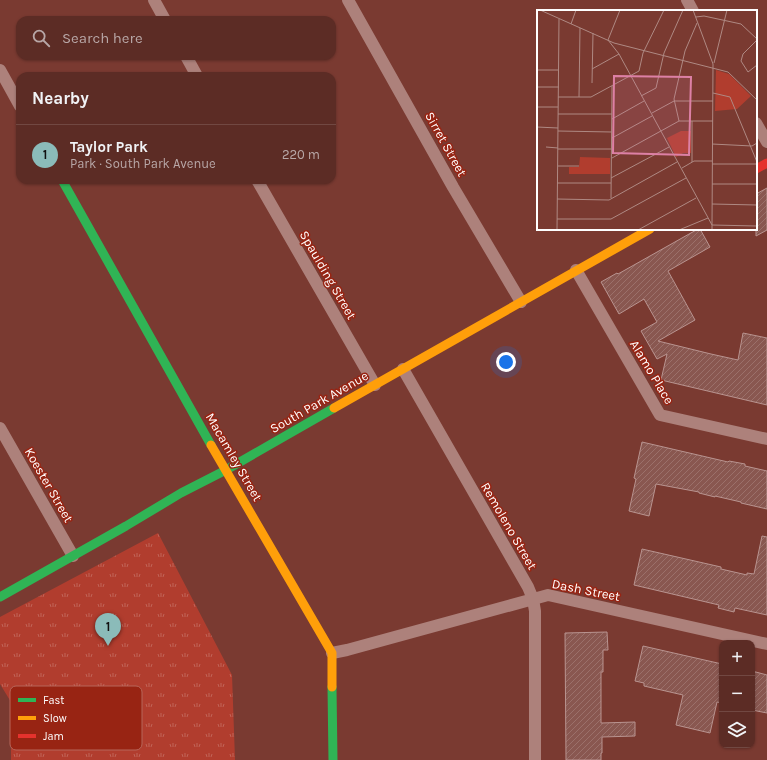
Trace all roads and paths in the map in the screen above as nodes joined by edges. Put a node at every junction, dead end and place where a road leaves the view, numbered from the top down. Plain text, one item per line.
1 (154, 0) edge
2 (348, 0) edge
3 (686, 0) edge
4 (692, 10) edge
5 (163, 16) edge
6 (188, 60) edge
7 (0, 70) edge
8 (195, 72) edge
9 (16, 99) edge
10 (757, 125) edge
11 (767, 142) edge
12 (767, 163) edge
13 (757, 168) edge
14 (64, 184) edge
15 (259, 184) edge
16 (648, 230) edge
17 (576, 270) junction
18 (521, 302) junction
19 (403, 369) junction
20 (375, 385) junction
21 (0, 428) edge
22 (767, 439) edge
23 (226, 470) junction
24 (73, 556) junction
25 (0, 597) edge
26 (533, 599) junction
27 (767, 644) edge
28 (332, 653) junction
29 (333, 760) edge
30 (535, 760) edge

1 - 5 street
2 - 18 street, Sirret Street
3 - 4 street
6 - 8 street
7 - 9 street
10 - 11 street
12 - 13 main road
14 - 23 main road, Macamley Street
15 - 20 street, Spaulding Street
16 - 17 main road, South Park Avenue
17 - 18 main road, South Park Avenue
17 - 22 street, Alamo Place
18 - 19 main road, South Park Avenue
19 - 20 main road, South Park Avenue
19 - 26 street, Remoleno Street
20 - 23 main road, South Park Avenue
21 - 24 street, Koester Street
23 - 24 main road, South Park Avenue
23 - 28 main road, Macamley Street
24 - 25 main road, South Park Avenue
26 - 27 street, Dash Street
26 - 28 street, Dash Street
26 - 30 street, Remoleno Street
28 - 29 main road, Macamley Street

